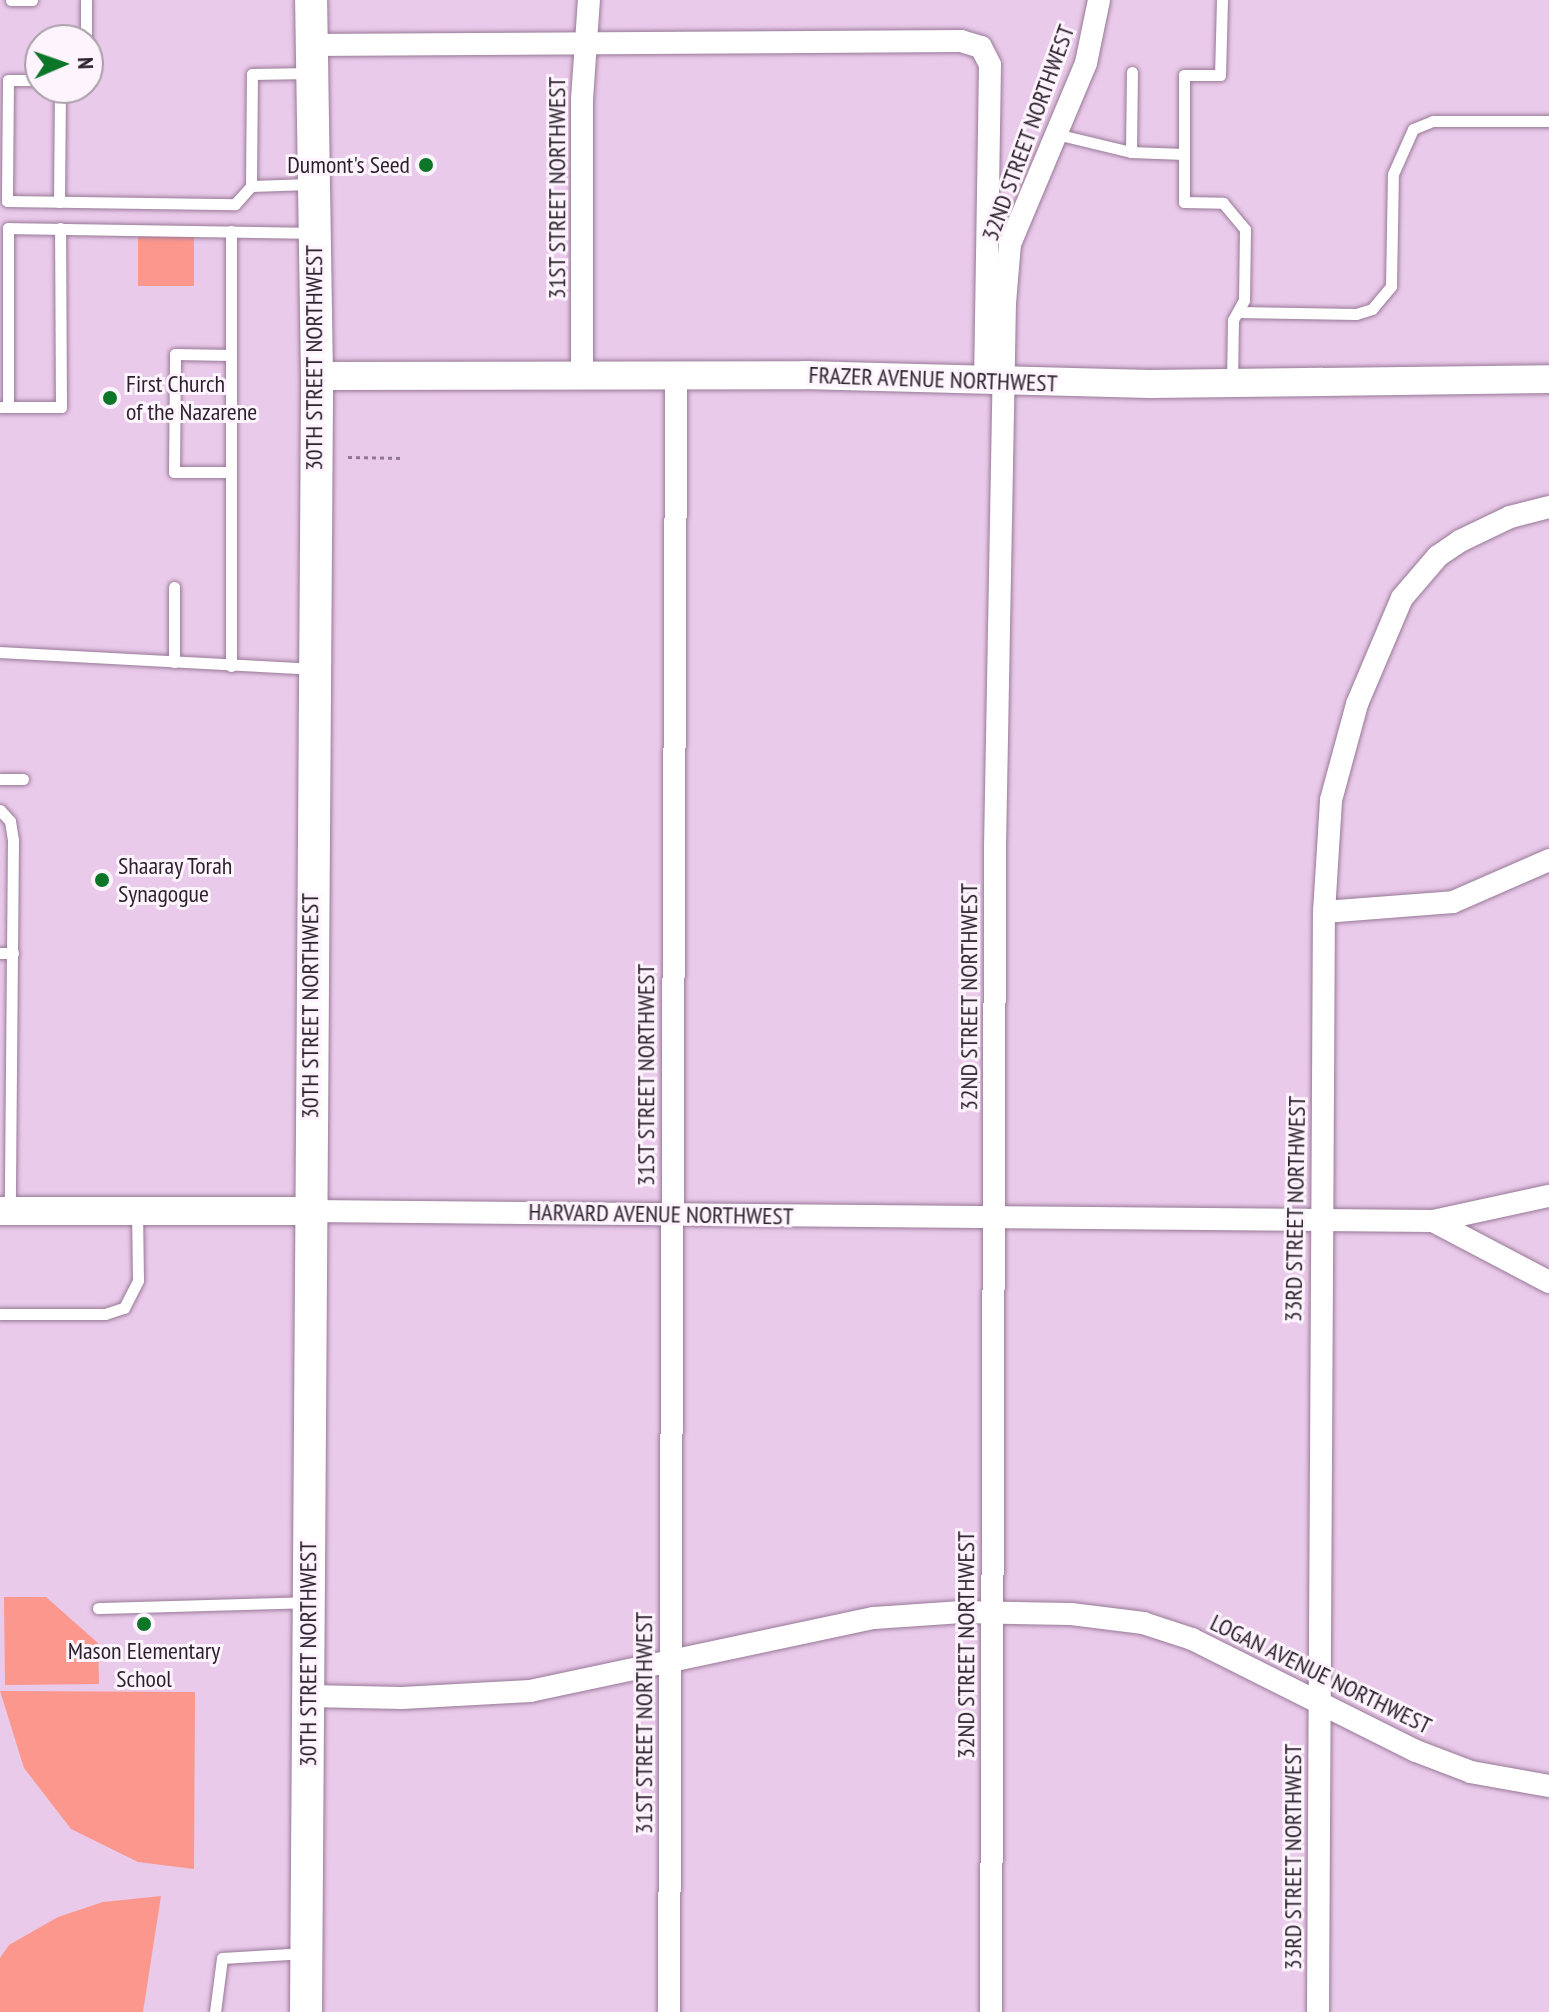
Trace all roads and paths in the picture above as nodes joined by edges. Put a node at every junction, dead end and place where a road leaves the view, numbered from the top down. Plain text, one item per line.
1 (11, 0) edge
2 (32, 0) edge
3 (86, 0) edge
4 (311, 0) edge
5 (589, 0) edge
6 (1099, 0) edge
7 (1222, 0) edge
8 (86, 24) edge
9 (585, 45) junction
10 (311, 59) junction
11 (1132, 72) dead end
12 (24, 80) edge
13 (60, 104) edge
14 (1549, 121) edge
15 (1056, 134) junction
16 (1131, 152) junction
17 (1184, 154) junction
18 (313, 184) junction
19 (251, 186) junction
20 (59, 202) junction
21 (60, 228) junction
22 (231, 231) junction
23 (314, 233) junction
24 (1238, 312) junction
25 (231, 355) junction
26 (317, 376) junction
27 (582, 378) junction
28 (676, 378) junction
29 (1549, 379) edge
30 (994, 380) junction
31 (1232, 383) junction
32 (4, 407) edge
33 (348, 457) dead end
34 (404, 458) dead end
35 (231, 472) junction
36 (1549, 507) edge
37 (174, 587) dead end
38 (0, 652) edge
39 (174, 662) junction
40 (231, 666) junction
41 (311, 669) junction
42 (0, 779) edge
43 (23, 779) dead end
44 (0, 810) edge
45 (1549, 860) edge
46 (1324, 912) junction
47 (6, 953) edge
48 (1549, 1196) edge
49 (5, 1211) edge
50 (137, 1211) junction
51 (310, 1211) junction
52 (672, 1215) junction
53 (994, 1217) junction
54 (1322, 1217) junction
55 (1433, 1221) junction
56 (1549, 1282) edge
57 (0, 1314) edge
58 (308, 1602) junction
59 (98, 1608) dead end
60 (993, 1612) junction
61 (670, 1664) junction
62 (309, 1696) junction
63 (1320, 1702) junction
64 (1549, 1786) edge
65 (306, 1953) junction
66 (215, 2012) edge
67 (306, 2012) edge
68 (669, 2012) edge
69 (991, 2012) edge
70 (1318, 2012) edge

1 - 2 lane
3 - 8 lane
4 - 10 main road, 30TH STREET NORTHWEST
5 - 9 street, 31ST STREET NORTHWEST
6 - 15 street, 32ND STREET NORTHWEST
7 - 17 lane
9 - 10 street
9 - 27 street, 31ST STREET NORTHWEST
9 - 30 street
10 - 18 main road, 30TH STREET NORTHWEST
10 - 19 lane
11 - 16 lane
12 - 20 lane
13 - 20 lane
14 - 24 lane
15 - 16 lane
15 - 30 street, 32ND STREET NORTHWEST
16 - 17 lane
17 - 24 lane
18 - 19 lane
18 - 23 main road, 30TH STREET NORTHWEST
19 - 20 lane
21 - 22 lane
21 - 32 lane
21 - 32 lane
22 - 23 lane
22 - 25 lane
23 - 26 main road, 30TH STREET NORTHWEST
24 - 31 lane
25 - 35 lane
25 - 35 lane
26 - 27 street, FRAZER AVENUE NORTHWEST
26 - 41 main road, 30TH STREET NORTHWEST
27 - 28 street, FRAZER AVENUE NORTHWEST
28 - 30 street, FRAZER AVENUE NORTHWEST
28 - 52 street, 31ST STREET NORTHWEST
29 - 31 street, FRAZER AVENUE NORTHWEST
30 - 31 street, FRAZER AVENUE NORTHWEST
30 - 53 street, 32ND STREET NORTHWEST
33 - 34 path
35 - 40 lane
36 - 46 street, 33RD STREET NORTHWEST
37 - 39 lane
38 - 39 lane
39 - 40 lane
40 - 41 lane
41 - 51 main road, 30TH STREET NORTHWEST
42 - 43 lane
44 - 47 lane
45 - 46 street
46 - 54 street, 33RD STREET NORTHWEST
47 - 49 lane
48 - 55 street
49 - 50 street, HARVARD AVENUE NORTHWEST
50 - 51 street, HARVARD AVENUE NORTHWEST
50 - 57 lane
51 - 52 street, HARVARD AVENUE NORTHWEST
51 - 58 main road, 30TH STREET NORTHWEST
52 - 53 street, HARVARD AVENUE NORTHWEST
52 - 61 street, 31ST STREET NORTHWEST
53 - 54 street, HARVARD AVENUE NORTHWEST
53 - 60 street, 32ND STREET NORTHWEST
54 - 55 street, HARVARD AVENUE NORTHWEST
54 - 63 street, 33RD STREET NORTHWEST
55 - 56 street
58 - 59 lane
58 - 62 main road, 30TH STREET NORTHWEST
60 - 61 street, LOGAN AVENUE NORTHWEST
60 - 63 street, LOGAN AVENUE NORTHWEST
60 - 69 street, 32ND STREET NORTHWEST
61 - 62 street, LOGAN AVENUE NORTHWEST
61 - 68 street, 31ST STREET NORTHWEST
62 - 65 main road, 30TH STREET NORTHWEST
63 - 64 street, LOGAN AVENUE NORTHWEST
63 - 70 street, 33RD STREET NORTHWEST
65 - 66 lane
65 - 67 main road, 30TH STREET NORTHWEST

